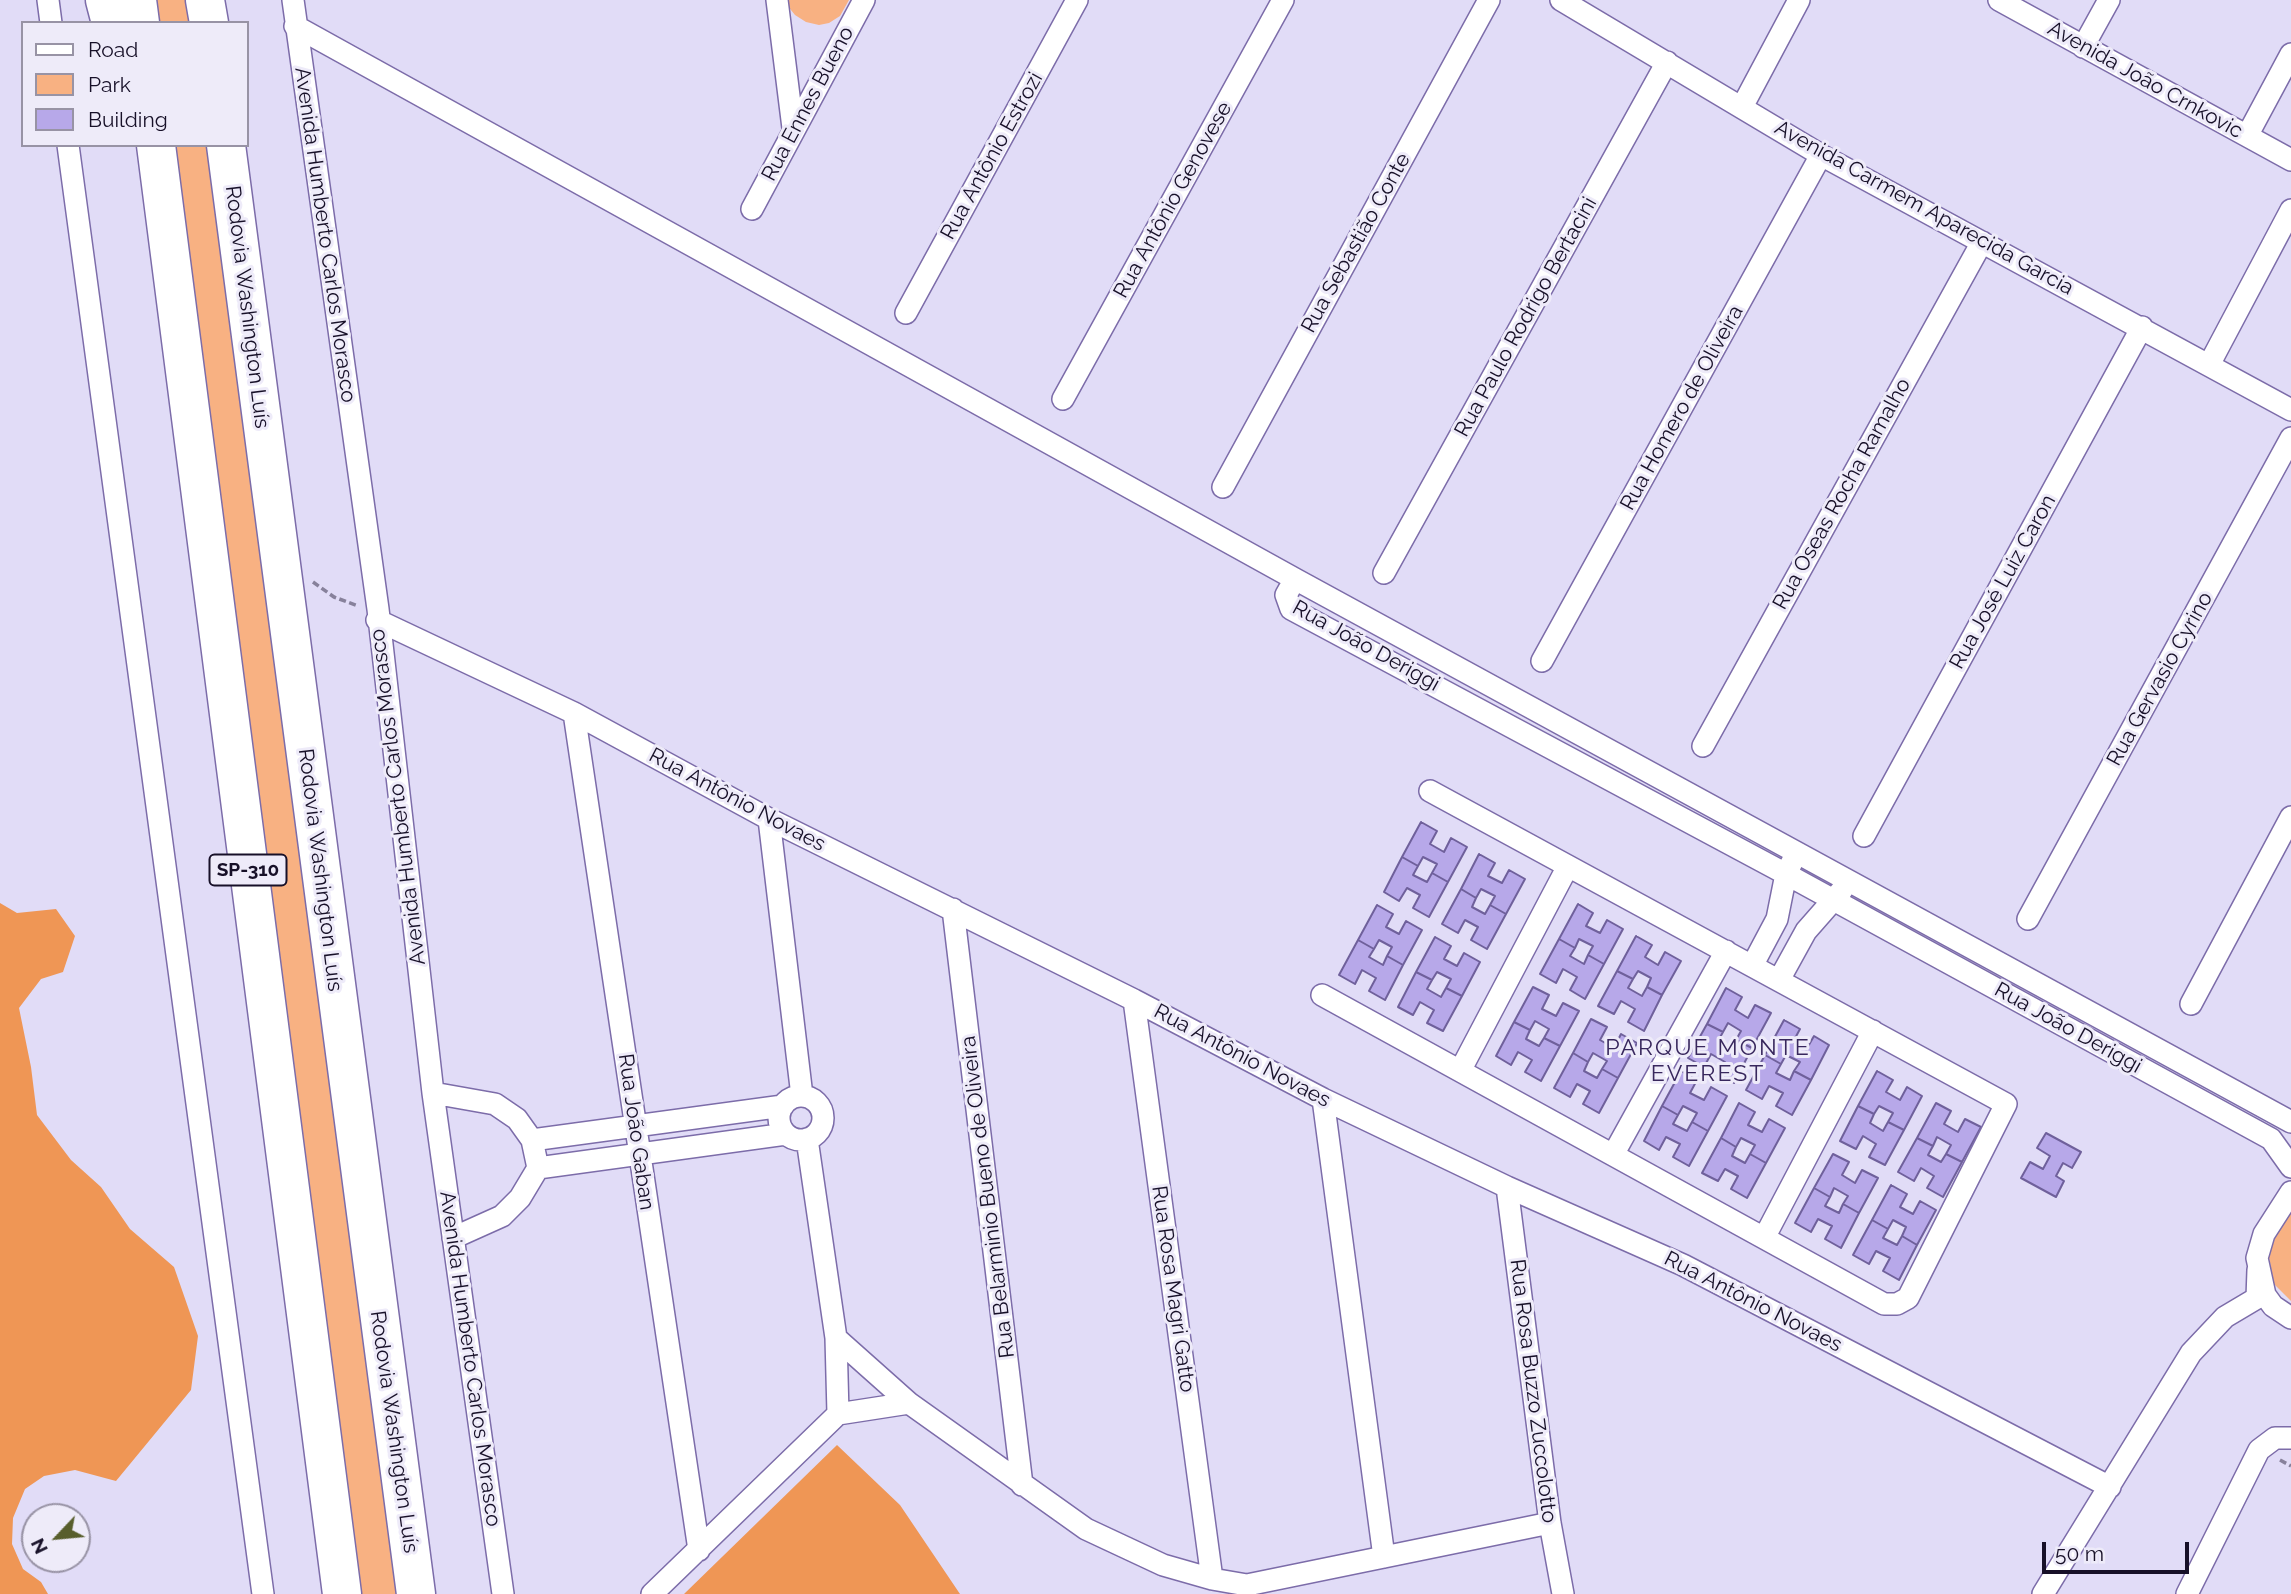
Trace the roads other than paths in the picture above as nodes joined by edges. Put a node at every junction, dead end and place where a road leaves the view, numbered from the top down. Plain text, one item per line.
1 (48, 0) edge
2 (105, 0) edge
3 (137, 0) edge
4 (205, 0) edge
5 (227, 0) edge
6 (293, 0) edge
7 (777, 0) edge
8 (864, 0) edge
9 (1077, 0) edge
10 (1283, 0) edge
11 (1489, 0) edge
12 (1561, 0) edge
13 (1799, 0) edge
14 (1999, 0) edge
15 (2109, 0) edge
16 (51, 21) edge
17 (110, 21) edge
18 (140, 21) edge
19 (209, 21) edge
20 (228, 21) edge
21 (295, 26) junction
22 (2084, 47) junction
23 (2291, 54) edge
24 (1667, 62) junction
25 (1742, 107) junction
26 (793, 128) junction
27 (2247, 136) junction
28 (68, 147) edge
29 (139, 147) edge
30 (156, 147) edge
31 (226, 147) edge
32 (234, 147) edge
33 (1821, 155) junction
34 (2291, 160) edge
35 (752, 209) dead end
36 (2291, 210) edge
37 (238, 233) junction
38 (1982, 242) junction
39 (906, 313) dead end
40 (179, 317) junction
41 (2142, 327) junction
42 (2210, 363) junction
43 (1063, 400) dead end
44 (2291, 410) edge
45 (2291, 438) edge
46 (1223, 487) dead end
47 (1384, 573) dead end
48 (1295, 579) junction
49 (377, 614) junction
50 (1542, 661) dead end
51 (574, 713) junction
52 (1703, 746) dead end
53 (1430, 792) dead end
54 (2291, 817) edge
55 (769, 819) junction
56 (1864, 836) dead end
57 (1796, 854) junction
58 (1568, 866) junction
59 (1786, 874) junction
60 (1841, 892) junction
61 (953, 909) junction
62 (2028, 919) dead end
63 (1726, 951) junction
64 (1752, 966) junction
65 (1779, 981) junction
66 (1322, 995) dead end
67 (1134, 1000) junction
68 (2191, 1004) dead end
69 (1873, 1031) junction
70 (1460, 1071) junction
71 (433, 1093) junction
72 (802, 1096) junction
73 (1323, 1099) junction
74 (783, 1106) junction
75 (2291, 1122) edge
76 (635, 1127) junction
77 (786, 1134) junction
78 (807, 1139) junction
79 (532, 1140) junction
80 (1613, 1155) junction
81 (639, 1156) junction
82 (2291, 1167) edge
83 (538, 1168) junction
84 (1507, 1187) junction
85 (2291, 1192) edge
86 (453, 1238) junction
87 (1764, 1238) junction
88 (2258, 1270) junction
89 (2273, 1306) junction
90 (2291, 1318) edge
91 (836, 1338) junction
92 (2191, 1353) junction
93 (909, 1403) junction
94 (838, 1414) junction
95 (2291, 1438) edge
96 (1022, 1485) junction
97 (2110, 1487) junction
98 (1550, 1523) junction
99 (699, 1550) junction
100 (1384, 1557) junction
101 (1212, 1579) junction
102 (263, 1594) edge
103 (342, 1594) edge
104 (416, 1594) edge
105 (503, 1594) edge
106 (652, 1594) edge
107 (1563, 1594) edge
108 (2043, 1594) edge
109 (2188, 1594) edge

1 - 16 street
2 - 17 highway
3 - 18 highway
4 - 19 highway
5 - 20 highway
6 - 21 street, Avenida Humberto Carlos Morasco
7 - 26 street
8 - 26 street, Rua Ennes Bueno
9 - 39 street, Rua Antônio Estrozi
10 - 43 street, Rua Antônio Genovese
11 - 46 street, Rua Sebastião Conte
12 - 24 street, Avenida Carmem Aparecida Garcia
13 - 25 street
14 - 22 street, Avenida João Crnkovic
15 - 22 street
21 - 48 street
21 - 49 street, Avenida Humberto Carlos Morasco
22 - 27 street, Avenida João Crnkovic
23 - 27 street
24 - 25 street, Avenida Carmem Aparecida Garcia
24 - 47 street, Rua Paulo Rodrigo Bertacini
25 - 33 street, Avenida Carmem Aparecida Garcia
26 - 35 street, Rua Ennes Bueno
27 - 34 street, Avenida João Crnkovic
28 - 102 street
29 - 40 highway
30 - 40 highway, SP-310
31 - 37 highway, Rodovia Washington Luís / SP-310
32 - 37 highway
33 - 38 street, Avenida Carmem Aparecida Garcia
33 - 50 street, Rua Homero de Oliveira
36 - 42 street
37 - 104 highway, Rodovia Washington Luís / SP-310
38 - 41 street, Avenida Carmem Aparecida Garcia
38 - 52 street, Rua Oseas Rocha Ramalho
40 - 103 highway, SP-310
41 - 42 street, Avenida Carmem Aparecida Garcia
41 - 56 street, Rua José Luiz Caron
42 - 44 street, Avenida Carmem Aparecida Garcia
45 - 62 street, Rua Gervasio Cyrino
48 - 57 street, Rua João Deriggi
48 - 59 street, Rua João Deriggi
49 - 51 street, Rua Antônio Novaes
49 - 71 street, Avenida Humberto Carlos Morasco
51 - 55 street, Rua Antônio Novaes
51 - 76 street, Rua João Gaban
53 - 58 street
54 - 68 street
55 - 61 street, Rua Antônio Novaes
55 - 72 street
57 - 59 street
57 - 60 street, Rua João Deriggi
58 - 63 street
58 - 70 street
59 - 60 street, Rua João Deriggi
59 - 64 street
60 - 65 street
60 - 75 street, Rua João Deriggi
60 - 82 street, Rua João Deriggi
61 - 67 street, Rua Antônio Novaes
61 - 96 street, Rua Belarminio Bueno de Oliveira
63 - 64 street
63 - 80 street
64 - 65 street
65 - 69 street
66 - 70 street
67 - 73 street, Rua Antônio Novaes
67 - 101 street, Rua Rosa Magri Gatto
69 - 87 street
69 - 87 street
70 - 80 street
71 - 79 street
71 - 86 street, Avenida Humberto Carlos Morasco
72 - 74 street
72 - 78 street
73 - 84 street, Rua Antônio Novaes
73 - 100 street
74 - 76 street
74 - 77 street
76 - 79 street
76 - 81 street, Rua João Gaban
77 - 78 street
77 - 81 street
78 - 91 street
79 - 83 street
80 - 87 street
81 - 83 street
81 - 99 street, Rua João Gaban
83 - 86 street
84 - 97 street, Rua Antônio Novaes
84 - 98 street, Rua Rosa Buzzo Zuccolotto
85 - 88 street
86 - 105 street, Avenida Humberto Carlos Morasco
88 - 89 street
88 - 92 street
89 - 90 street
89 - 92 street
91 - 93 street
91 - 94 street
92 - 97 street
93 - 94 street
93 - 96 street
94 - 99 street
95 - 109 street
96 - 101 street
97 - 108 street
98 - 100 street
98 - 107 street, Rua Rosa Buzzo Zuccolotto
99 - 106 street
100 - 101 street

